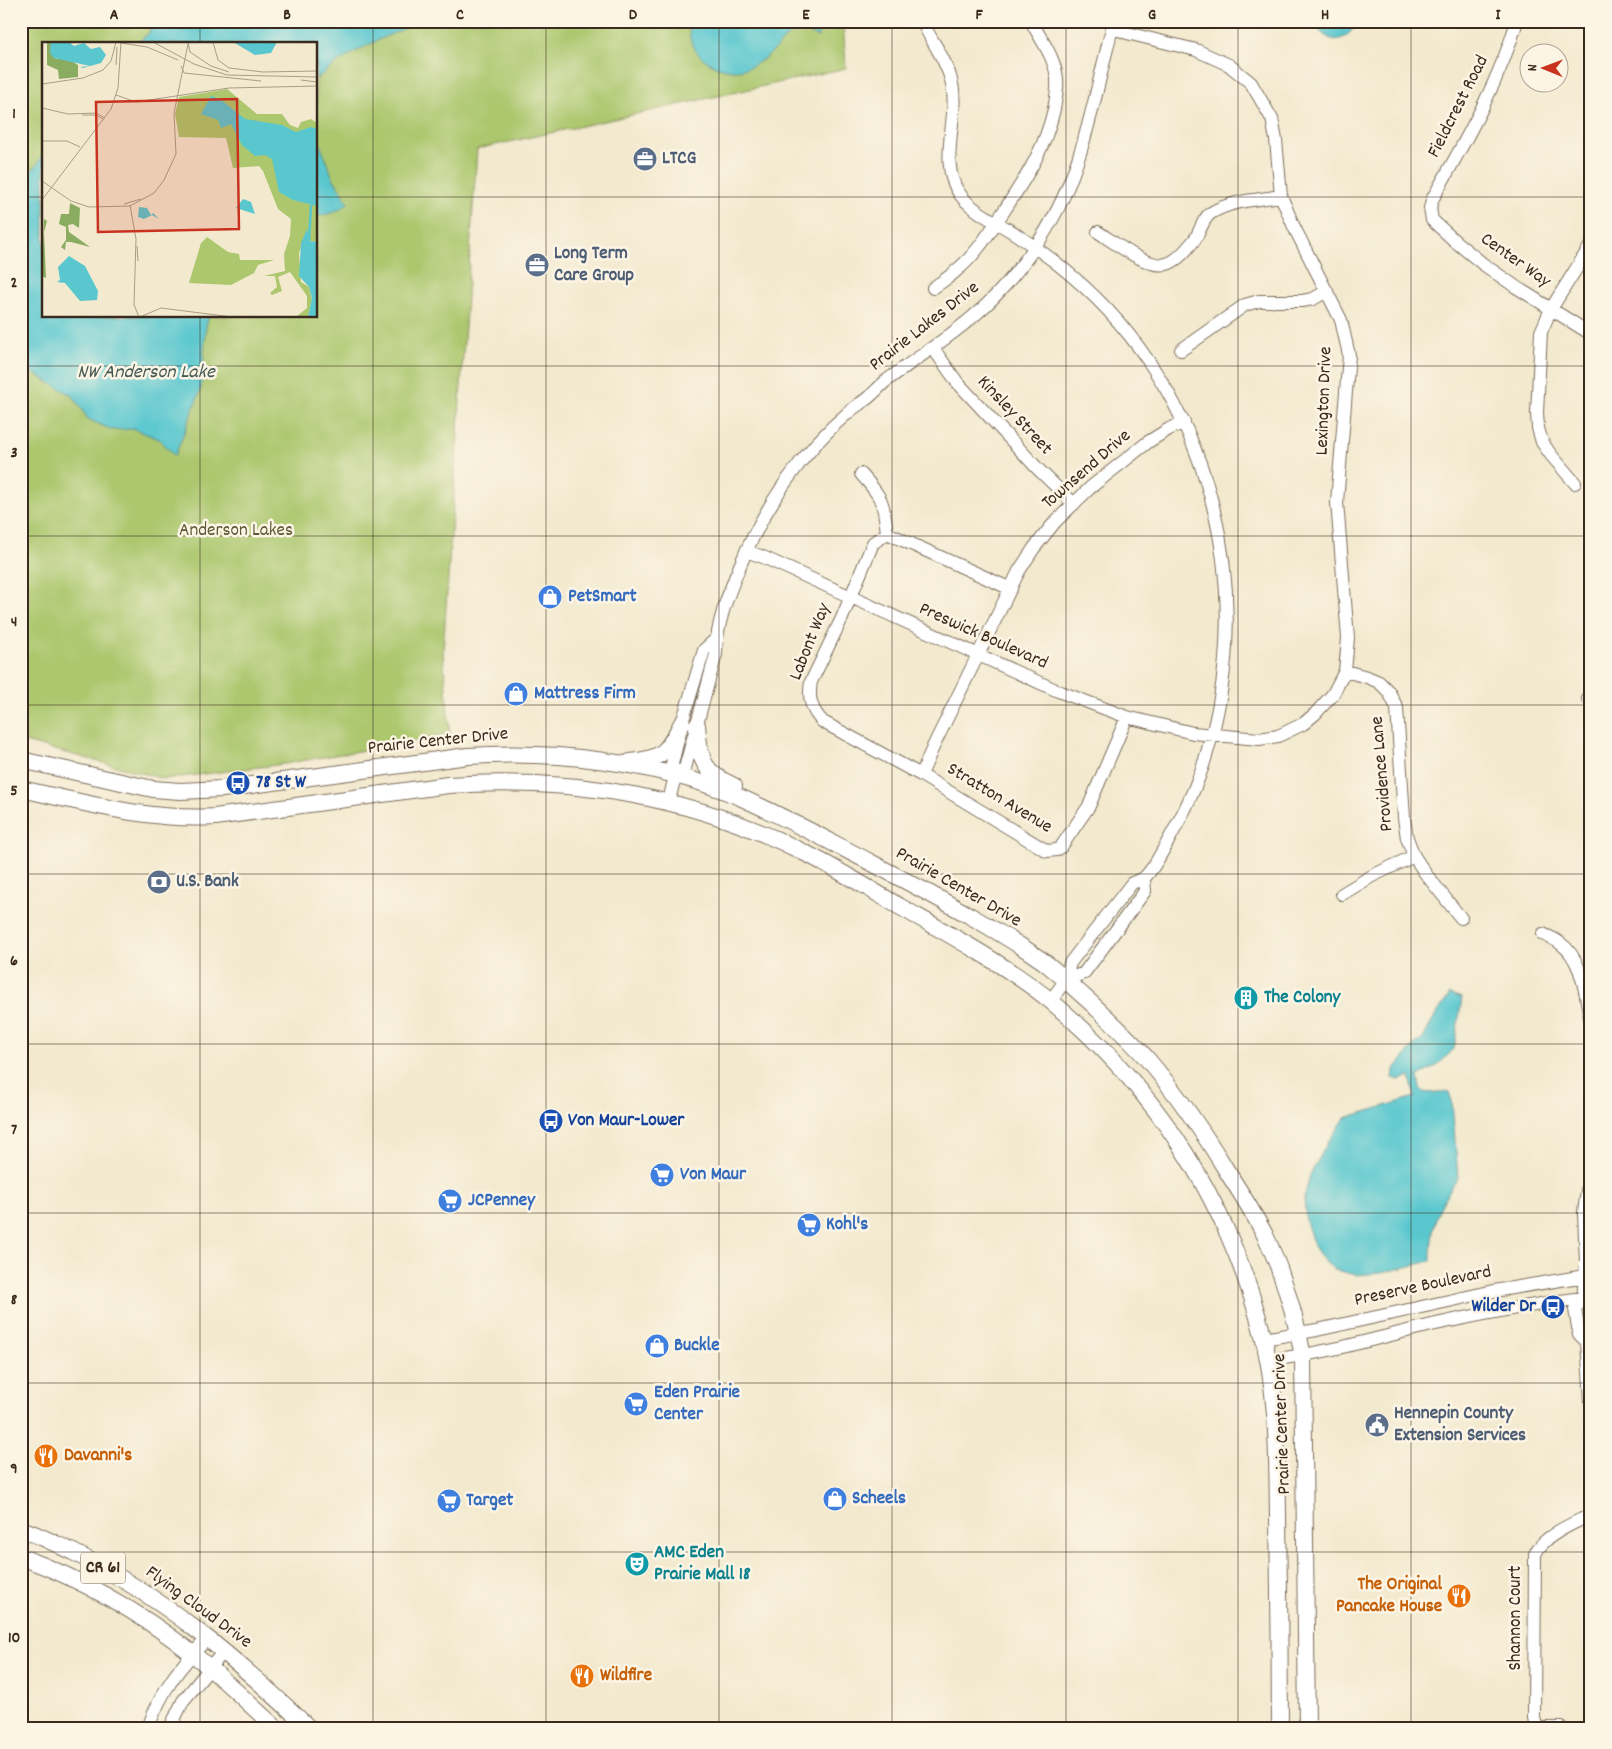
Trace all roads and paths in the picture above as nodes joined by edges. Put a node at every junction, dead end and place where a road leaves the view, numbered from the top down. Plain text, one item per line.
1 (922, 21) edge
2 (1031, 21) edge
3 (1517, 21) edge
4 (1113, 24) edge
5 (1281, 196) junction
6 (1430, 208) joint
7 (997, 222) junction
8 (1098, 232) dead end
9 (1591, 246) edge
10 (1035, 248) junction
11 (933, 288) dead end
12 (1327, 291) junction
13 (1551, 309) junction
14 (1591, 334) edge
15 (933, 348) junction
16 (1181, 350) dead end
17 (1184, 422) junction
18 (861, 474) dead end
19 (1575, 482) dead end
20 (1074, 504) junction
21 (887, 533) junction
22 (746, 551) junction
23 (1011, 589) junction
24 (850, 597) junction
25 (980, 655) junction
26 (1345, 671) junction
27 (1127, 718) junction
28 (690, 724) junction
29 (1213, 736) junction
30 (21, 760) edge
31 (614, 763) junction
32 (921, 775) junction
33 (675, 776) junction
34 (21, 789) edge
35 (669, 801) junction
36 (820, 836) junction
37 (1414, 856) junction
38 (1342, 894) dead end
39 (1460, 918) dead end
40 (1543, 934) dead end
41 (1066, 980) junction
42 (1050, 1001) junction
43 (1591, 1022) edge
44 (1591, 1163) edge
45 (1587, 1275) edge
46 (1588, 1301) edge
47 (1299, 1333) junction
48 (1263, 1339) junction
49 (1589, 1340) edge
50 (1303, 1356) junction
51 (1268, 1360) junction
52 (1591, 1401) edge
53 (1591, 1515) edge
54 (21, 1521) edge
55 (27, 1531) edge
56 (21, 1557) edge
57 (208, 1638) junction
58 (224, 1651) junction
59 (192, 1654) junction
60 (209, 1668) junction
61 (148, 1728) edge
62 (170, 1728) edge
63 (276, 1728) edge
64 (309, 1728) edge
65 (1280, 1728) edge
66 (1307, 1728) edge
67 (1562, 1728) edge

1 - 7 street
2 - 7 street
3 - 6 street, Fieldcrest Road
4 - 5 street, Lexington Drive
4 - 10 street, Prairie Lakes Drive
5 - 8 street
5 - 12 street, Lexington Drive
6 - 13 street, Center Way
7 - 10 street
7 - 11 street
9 - 13 street
10 - 15 street, Prairie Lakes Drive
10 - 17 street
12 - 16 street
12 - 26 street, Lexington Drive
13 - 14 street, Center Way
13 - 19 street
15 - 20 street, Kinsley Street
15 - 22 street, Prairie Lakes Drive
17 - 20 street, Townsend Drive
17 - 29 street
18 - 21 street
20 - 23 street, Townsend Drive
21 - 23 street
21 - 24 street, Labont Way
22 - 24 street, Preswick Boulevard
22 - 28 street, Prairie Lakes Drive
23 - 25 street, Townsend Drive
24 - 25 street, Preswick Boulevard
24 - 32 street, Labont Way
25 - 27 street, Preswick Boulevard
25 - 32 street, Townsend Drive
26 - 29 street, Lexington Drive
26 - 37 street, Providence Lane
27 - 29 street, Preswick Boulevard
27 - 32 street, Stratton Avenue
28 - 31 main road
28 - 33 street, Prairie Lakes Drive
28 - 36 main road
29 - 41 street
30 - 31 main road, Prairie Center Drive
31 - 33 main road, Prairie Center Drive
33 - 35 street, Prairie Lakes Drive
33 - 36 main road, Prairie Center Drive
34 - 35 main road, Prairie Center Drive
35 - 42 main road, Prairie Center Drive
36 - 41 main road, Prairie Center Drive
37 - 38 street
37 - 39 street, Providence Lane
40 - 43 street
41 - 42 street
41 - 47 main road, Prairie Center Drive
42 - 48 main road, Prairie Center Drive
44 - 45 street
45 - 46 street
45 - 47 street, Preserve Boulevard
46 - 49 street
46 - 50 street, Preserve Boulevard
47 - 48 street, Preserve Boulevard
47 - 50 main road, Prairie Center Drive
48 - 51 main road, Prairie Center Drive
49 - 52 street
50 - 51 street, Preserve Boulevard
50 - 66 main road, Prairie Center Drive
51 - 65 main road, Prairie Center Drive
53 - 67 street, Shannon Court
54 - 55 main road, Flying Cloud Drive
55 - 57 main road, Flying Cloud Drive / CR 61
56 - 59 main road, CR 61
57 - 58 main road, Flying Cloud Drive / CR 61
57 - 59 street
58 - 60 street
58 - 64 main road, Flying Cloud Drive / CR 61
59 - 60 main road, CR 61
59 - 61 street
60 - 62 street
60 - 63 main road, CR 61

